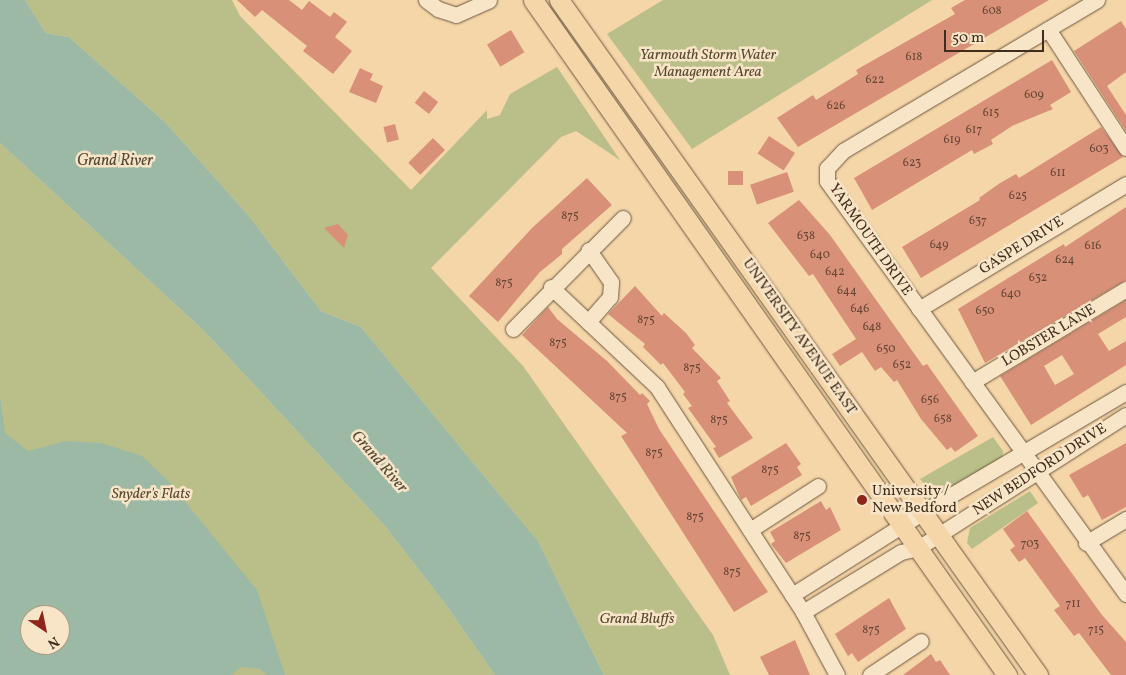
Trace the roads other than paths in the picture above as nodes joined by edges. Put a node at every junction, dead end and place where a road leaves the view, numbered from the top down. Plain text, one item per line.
1 (426, 0) edge
2 (489, 0) edge
3 (533, 0) edge
4 (559, 0) edge
5 (1097, 0) edge
6 (1048, 29) junction
7 (1126, 148) edge
8 (1126, 184) edge
9 (623, 218) dead end
10 (589, 250) junction
11 (551, 287) junction
12 (1126, 289) edge
13 (919, 309) junction
14 (588, 322) junction
15 (514, 329) dead end
16 (972, 382) junction
17 (1126, 392) edge
18 (1126, 415) edge
19 (1022, 453) junction
20 (1036, 470) junction
21 (818, 486) dead end
22 (923, 512) junction
23 (1126, 519) edge
24 (750, 530) junction
25 (896, 530) junction
26 (939, 535) junction
27 (1086, 543) junction
28 (910, 550) junction
29 (1126, 594) edge
30 (792, 595) junction
31 (804, 612) junction
32 (921, 640) dead end
33 (837, 675) edge
34 (870, 675) edge
35 (1007, 675) edge
36 (1038, 675) edge

1 - 2 street
3 - 25 main road, UNIVERSITY AVENUE EAST
4 - 22 main road, UNIVERSITY AVENUE EAST
5 - 6 street, YARMOUTH DRIVE
6 - 7 street
6 - 13 street, YARMOUTH DRIVE
8 - 13 street, GASPE DRIVE
9 - 10 street
10 - 11 street
10 - 14 street
11 - 14 street
11 - 15 street
12 - 16 street, LOBSTER LANE
13 - 16 street, YARMOUTH DRIVE
14 - 24 street
16 - 19 street, YARMOUTH DRIVE
17 - 19 street, NEW BEDFORD DRIVE
18 - 20 street, NEW BEDFORD DRIVE
19 - 20 street, YARMOUTH DRIVE
19 - 22 street, NEW BEDFORD DRIVE
20 - 26 street, NEW BEDFORD DRIVE
20 - 27 street, YARMOUTH DRIVE
21 - 24 street
22 - 25 street, NEW BEDFORD DRIVE
22 - 26 main road, UNIVERSITY AVENUE EAST
23 - 27 street
24 - 30 street
25 - 28 main road, UNIVERSITY AVENUE EAST
25 - 30 street, NEW BEDFORD DRIVE
26 - 28 street, NEW BEDFORD DRIVE
26 - 36 main road, UNIVERSITY AVENUE EAST
27 - 29 street, YARMOUTH DRIVE
28 - 31 street, NEW BEDFORD DRIVE
28 - 35 main road, UNIVERSITY AVENUE EAST
30 - 31 street
31 - 33 street
32 - 34 street

